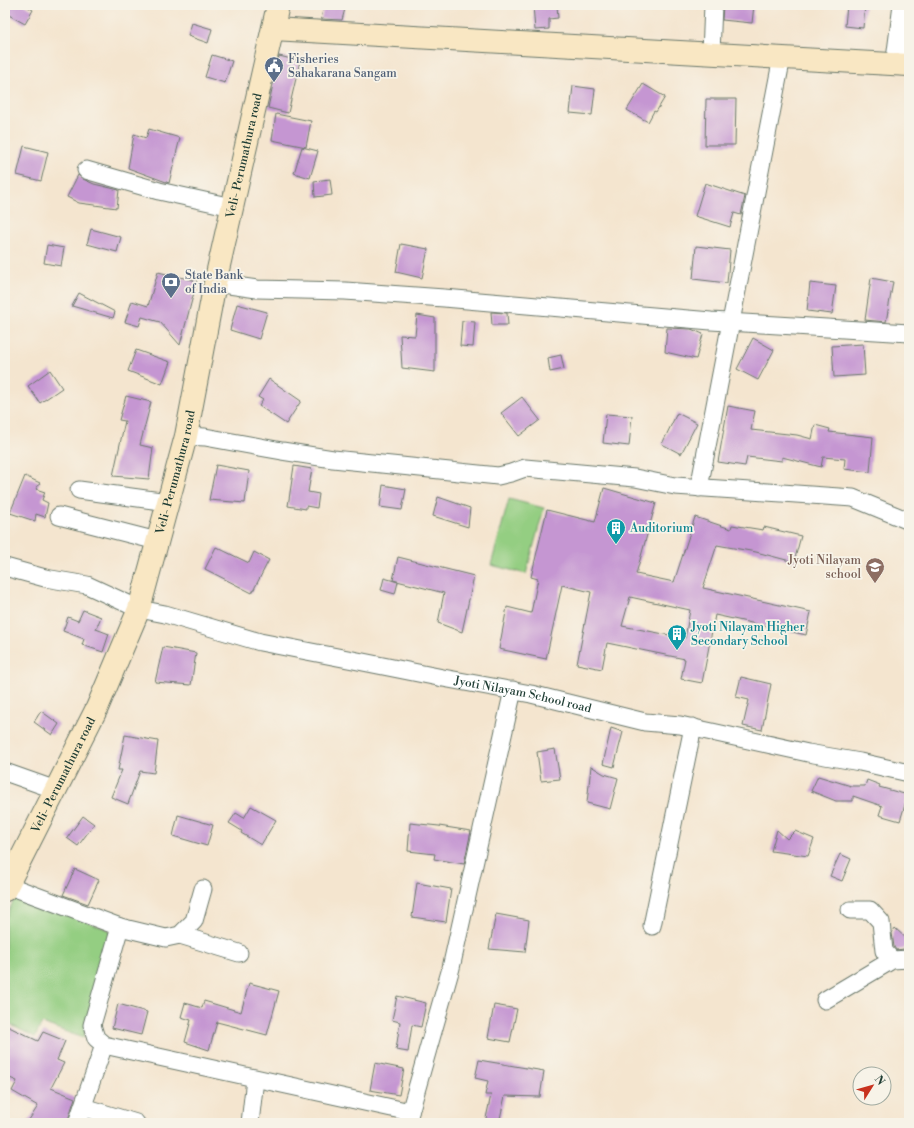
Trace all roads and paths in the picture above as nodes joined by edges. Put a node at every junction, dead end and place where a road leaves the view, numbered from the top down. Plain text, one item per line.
1 (278, 5) edge
2 (713, 5) edge
3 (902, 5) edge
4 (273, 29) junction
5 (711, 53) junction
6 (782, 57) junction
7 (901, 64) edge
8 (86, 170) dead end
9 (232, 207) junction
10 (215, 283) junction
11 (732, 323) junction
12 (909, 333) edge
13 (186, 436) junction
14 (699, 488) junction
15 (79, 490) dead end
16 (168, 502) junction
17 (59, 516) dead end
18 (909, 521) edge
19 (157, 541) junction
20 (5, 568) edge
21 (139, 609) junction
22 (513, 690) junction
23 (693, 727) junction
24 (5, 772) edge
25 (909, 773) edge
26 (56, 790) junction
27 (6, 887) edge
28 (203, 889) dead end
29 (850, 910) dead end
30 (652, 926) dead end
31 (120, 927) junction
32 (180, 935) junction
33 (239, 952) dead end
34 (909, 959) edge
35 (892, 960) junction
36 (825, 1000) dead end
37 (104, 1045) junction
38 (255, 1079) junction
39 (83, 1107) junction
40 (409, 1118) edge
41 (136, 1122) edge
42 (77, 1123) edge
43 (250, 1123) edge

1 - 4 main road, Veli- Perumathura road
2 - 5 street
3 - 7 street
4 - 5 main road
4 - 9 main road, Veli- Perumathura road
5 - 6 main road
6 - 7 main road
6 - 11 street
8 - 9 street
9 - 10 main road, Veli- Perumathura road
10 - 11 street
10 - 13 main road, Veli- Perumathura road
11 - 12 street
11 - 14 street
13 - 14 street
13 - 16 main road, Veli- Perumathura road
14 - 18 street
15 - 16 street
16 - 19 main road, Veli- Perumathura road
17 - 19 street
19 - 21 main road, Veli- Perumathura road
20 - 21 street, Jyoti Nilayam School road
21 - 22 street, Jyoti Nilayam School road
21 - 26 main road, Veli- Perumathura road
22 - 23 street, Jyoti Nilayam School road
22 - 40 street
23 - 25 street, Jyoti Nilayam School road
23 - 30 street
24 - 26 street
26 - 27 main road, Veli- Perumathura road
27 - 31 street
28 - 32 street
29 - 35 street
31 - 32 street
31 - 37 street
32 - 33 street
34 - 35 street
35 - 36 street
37 - 38 street
37 - 39 street
38 - 40 street
38 - 43 street
39 - 41 street
39 - 42 street

